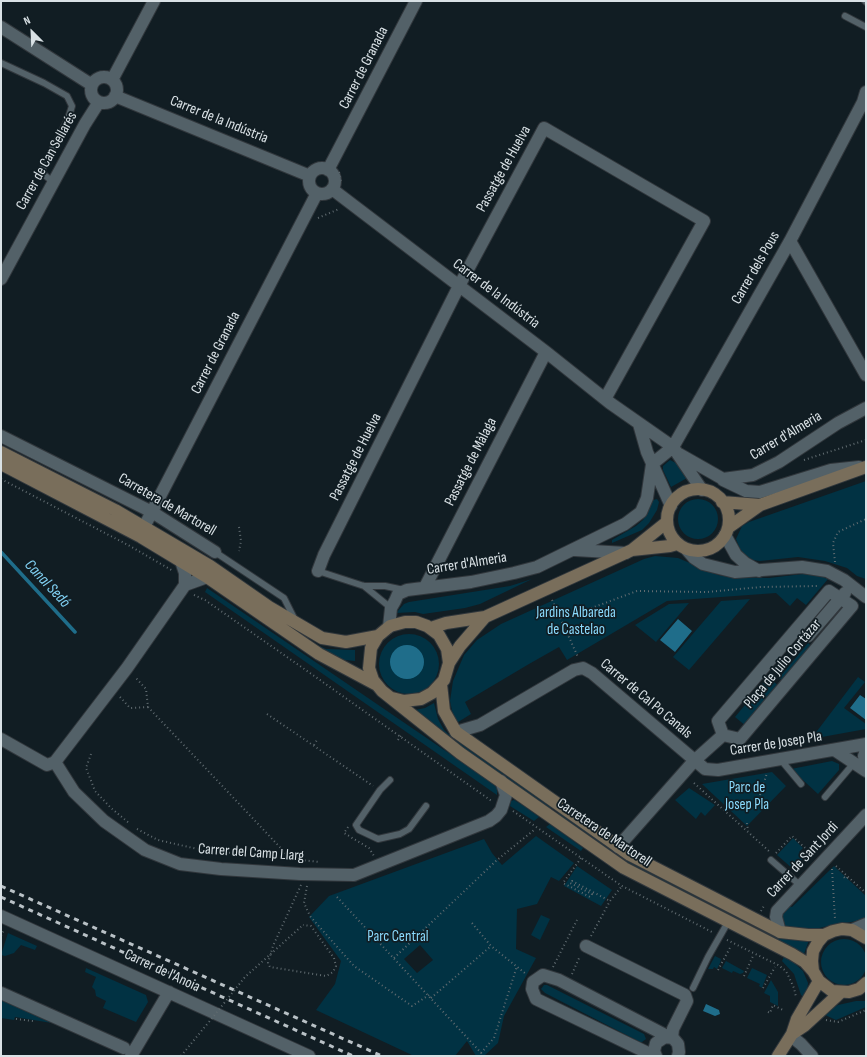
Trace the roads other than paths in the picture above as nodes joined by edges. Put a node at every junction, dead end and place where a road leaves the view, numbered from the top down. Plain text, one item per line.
1 (154, 1) edge
2 (416, 1) edge
3 (845, 16) dead end
4 (1, 27) edge
5 (866, 27) edge
6 (1, 63) edge
7 (112, 80) junction
8 (92, 85) junction
9 (116, 96) junction
10 (865, 99) edge
11 (99, 102) junction
12 (328, 170) junction
13 (310, 176) junction
14 (53, 182) junction
15 (332, 190) junction
16 (317, 193) junction
17 (790, 242) junction
18 (1, 279) edge
19 (459, 286) junction
20 (546, 352) junction
21 (866, 375) edge
22 (605, 399) junction
23 (866, 408) edge
24 (639, 424) junction
25 (1, 436) edge
26 (675, 449) junction
27 (1, 452) edge
28 (1, 464) edge
29 (652, 464) junction
30 (866, 467) edge
31 (723, 479) junction
32 (702, 490) junction
33 (722, 502) junction
34 (760, 505) junction
35 (671, 506) junction
36 (152, 512) junction
37 (667, 522) junction
38 (144, 528) junction
39 (727, 531) junction
40 (682, 547) junction
41 (573, 550) junction
42 (629, 551) junction
43 (215, 552) joint
44 (181, 561) junction
45 (760, 570) junction
46 (318, 572) joint
47 (207, 577) junction
48 (185, 585) junction
49 (364, 586) junction
50 (426, 587) junction
51 (407, 590) junction
52 (844, 594) junction
53 (866, 597) edge
54 (391, 608) junction
55 (485, 617) junction
56 (298, 625) junction
57 (389, 627) junction
58 (431, 628) junction
59 (378, 636) junction
60 (808, 636) dead end
61 (449, 663) junction
62 (441, 684) junction
63 (376, 685) junction
64 (392, 698) junction
65 (480, 725) junction
66 (456, 732) junction
67 (723, 736) junction
68 (1, 739) edge
69 (866, 744) edge
70 (472, 745) junction
71 (866, 750) edge
72 (836, 751) junction
73 (690, 758) junction
74 (782, 760) junction
75 (55, 762) junction
76 (854, 763) junction
77 (866, 767) edge
78 (866, 771) edge
79 (390, 780) dead end
80 (501, 781) junction
81 (801, 784) dead end
82 (825, 797) dead end
83 (426, 806) dead end
84 (866, 816) edge
85 (618, 847) junction
86 (771, 860) dead end
87 (800, 886) junction
88 (1, 916) edge
89 (728, 922) junction
90 (866, 924) edge
91 (852, 930) junction
92 (780, 932) junction
93 (824, 935) junction
94 (866, 938) edge
95 (586, 946) dead end
96 (816, 976) junction
97 (866, 983) edge
98 (693, 988) dead end
99 (169, 992) junction
100 (845, 992) junction
101 (1, 993) edge
102 (866, 995) edge
103 (791, 1035) junction
104 (670, 1037) junction
105 (127, 1052) edge
106 (308, 1056) edge
107 (655, 1056) edge
108 (678, 1056) edge
109 (778, 1056) edge
110 (812, 1056) edge

1 - 7 street
2 - 12 street, Carrer de Granada
3 - 5 lane
4 - 8 street
6 - 14 lane
7 - 8 street
7 - 9 street
8 - 11 street
9 - 11 street
9 - 13 street, Carrer de la Indústria
10 - 17 street, Carrer dels Pous
11 - 14 street, Carrer de Can Sellarés
12 - 13 street
12 - 15 street
13 - 16 street
14 - 18 street, Carrer de Can Sellarés
15 - 16 street
15 - 19 street, Carrer de la Indústria
16 - 36 street, Carrer de Granada
17 - 21 street
17 - 26 street, Carrer dels Pous
19 - 20 street, Carrer de la Indústria
19 - 22 street, Passatge de Huelva
19 - 46 street, Passatge de Huelva
20 - 22 street, Carrer de la Indústria
20 - 50 street, Passatge de Màlaga
22 - 24 street, Carrer de la Indústria
23 - 31 street, Carrer d'Almeria
24 - 26 street, Carrer de la Indústria
24 - 29 street
25 - 36 street, Carretera de Martorell
26 - 29 street
26 - 31 street
26 - 32 street, Carrer de la Indústria
27 - 38 main road, Carretera de Martorell
28 - 44 main road, Carretera de Martorell
29 - 35 street
29 - 41 street, Carrer d'Almeria
30 - 31 street
30 - 34 main road
32 - 33 main road
32 - 35 main road
33 - 34 main road
33 - 39 main road
34 - 39 main road
35 - 37 main road
36 - 38 street, Carrer de Granada
36 - 43 street, Carretera de Martorell
37 - 40 main road
37 - 42 main road
38 - 56 main road, Carretera de Martorell
39 - 40 main road
39 - 45 street
40 - 42 main road
40 - 45 street
41 - 42 street, Carrer d'Almeria
41 - 50 street, Carrer d'Almeria
42 - 55 main road
43 - 56 lane, Carretera de Martorell
44 - 47 main road, Carretera de Martorell
44 - 48 street
45 - 53 street
46 - 49 lane
47 - 48 street
47 - 63 main road, Carretera de Martorell
48 - 75 street
49 - 51 lane
49 - 54 lane
50 - 51 street, Carrer d'Almeria
51 - 54 street
52 - 60 street
52 - 67 street, Plaça de Julio Cortázar
52 - 67 street, Plaça de Julio Cortázar
54 - 57 street
55 - 58 main road
55 - 61 main road, Carretera de Martorell
56 - 59 main road, Carretera de Martorell
57 - 58 main road, Carretera de Martorell
57 - 59 main road, Carretera de Martorell
58 - 61 main road
59 - 63 main road, Carretera de Martorell
61 - 62 main road, Carretera de Martorell
62 - 64 main road
62 - 66 main road, Carretera de Martorell
63 - 64 main road, Carretera de Martorell
64 - 80 main road, Carretera de Martorell
65 - 66 street, Carrer de Cal Po Canals
65 - 70 street
65 - 73 street, Carrer de Cal Po Canals
66 - 70 main road, Carretera de Martorell
67 - 73 street
68 - 75 street
69 - 72 street, Carrer de Josep Pla
70 - 85 main road, Carretera de Martorell
71 - 77 street
72 - 74 street, Carrer de Josep Pla
72 - 76 street
73 - 74 street, Carrer de Josep Pla
73 - 85 street
74 - 81 lane
75 - 80 street, Carrer del Camp Llarg
76 - 78 street
76 - 82 lane
79 - 83 lane
80 - 89 main road, Carretera de Martorell
84 - 87 street, Carrer de Sant Jordi
85 - 92 main road, Carretera de Martorell
86 - 87 lane
87 - 92 street, Carrer de Sant Jordi
88 - 99 street, Carrer de l'Anoia
89 - 96 main road, Carretera de Martorell
89 - 98 lane
90 - 91 street
91 - 93 main road, Carretera de Martorell
91 - 94 main road
92 - 93 main road, Carretera de Martorell
93 - 96 main road
95 - 104 street
96 - 100 main road, Carretera de Martorell
96 - 103 main road
97 - 100 main road
99 - 105 street
99 - 106 street, Carrer de l'Anoia
100 - 102 main road, Carretera de Martorell
100 - 103 main road
101 - 105 street
103 - 109 main road
103 - 110 street
104 - 107 street
104 - 107 street
104 - 108 street

